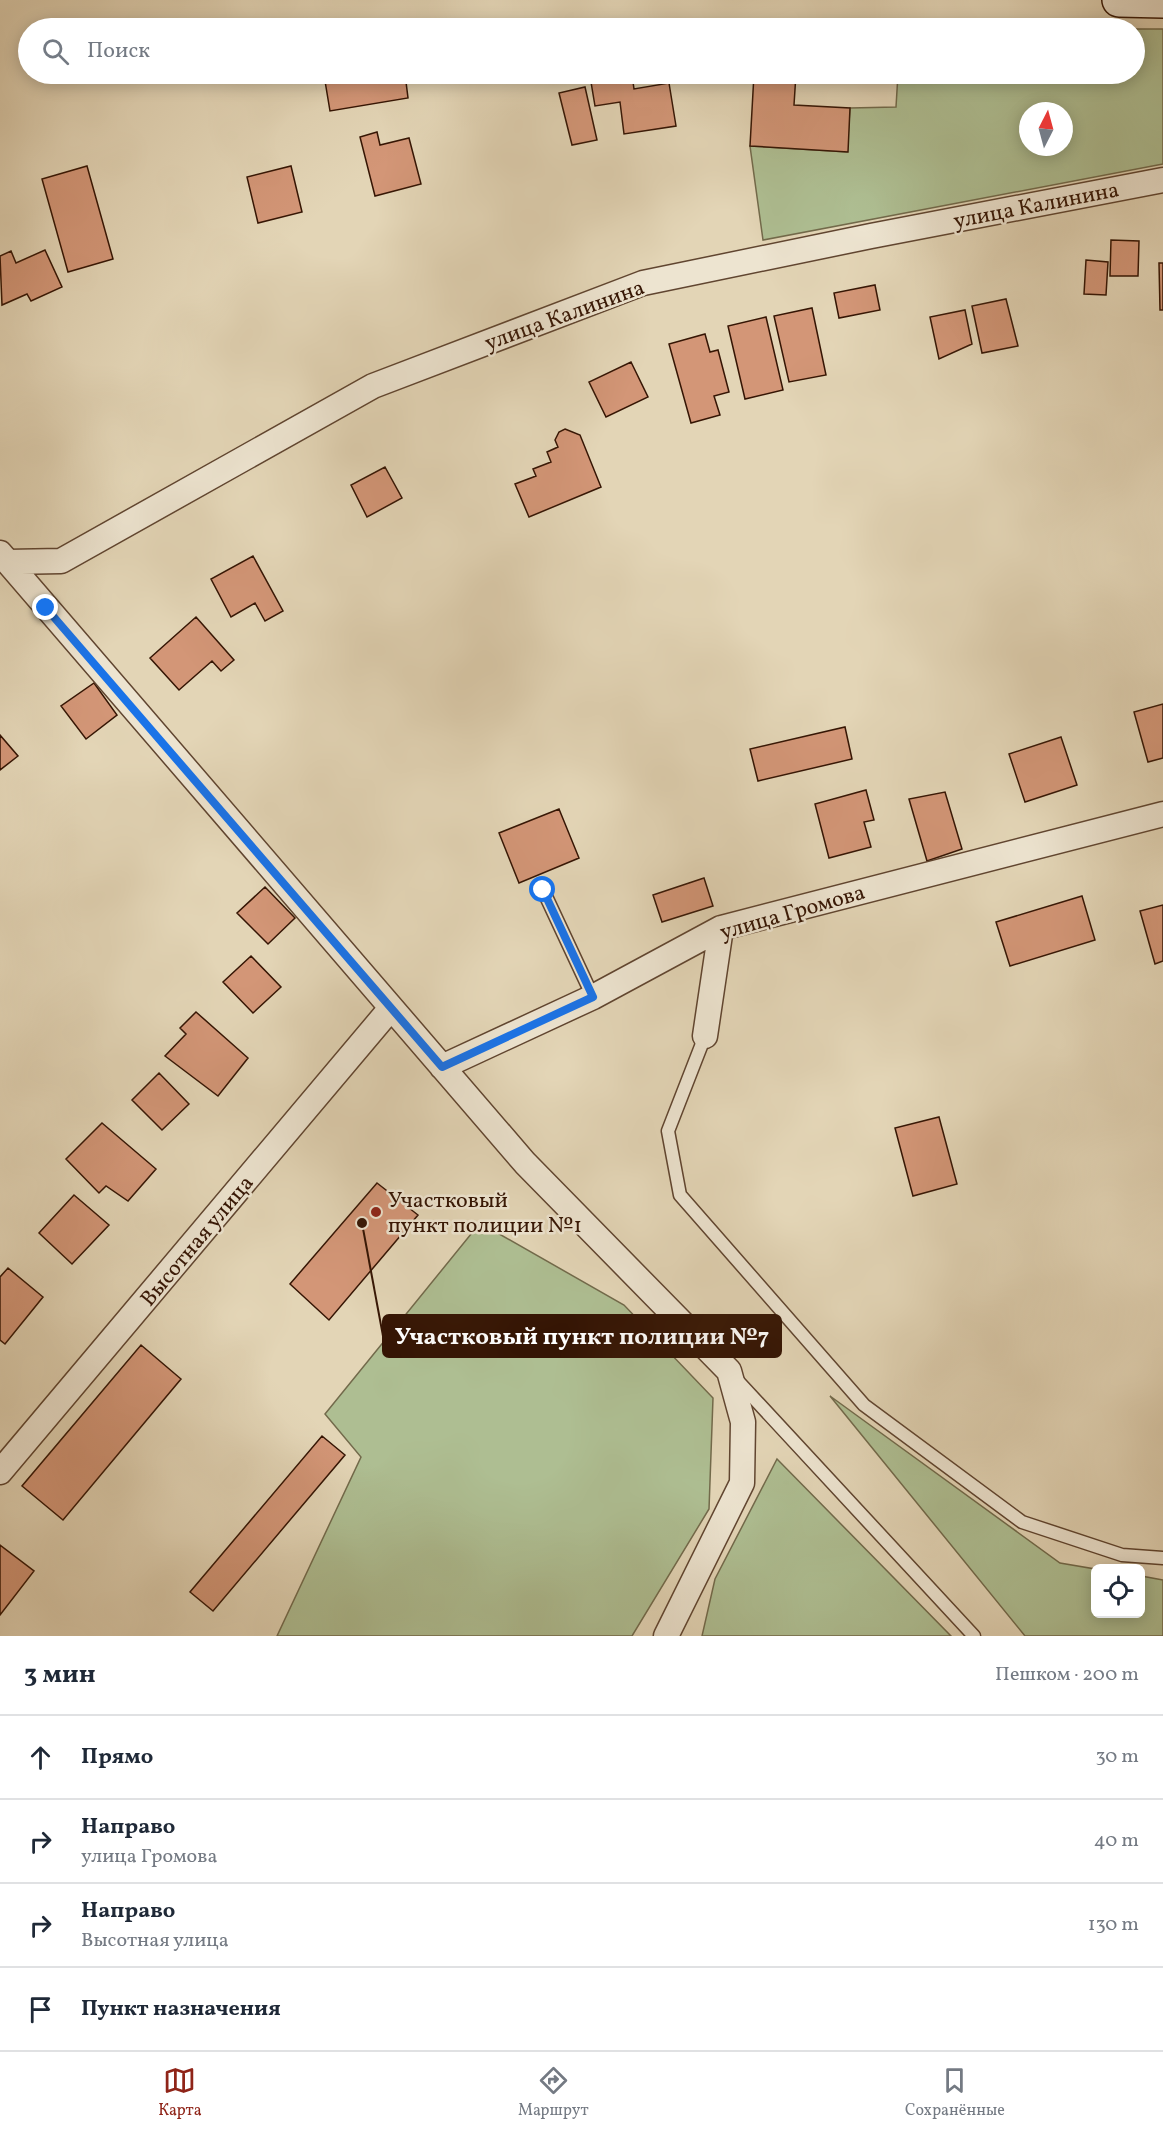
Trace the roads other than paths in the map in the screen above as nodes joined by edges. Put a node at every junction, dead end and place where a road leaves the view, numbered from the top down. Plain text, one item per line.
1 (1119, 0) edge
2 (1163, 1) edge
3 (1163, 180) edge
4 (4, 558) edge
5 (1163, 814) edge
6 (543, 890) dead end
7 (721, 928) junction
8 (593, 997) junction
9 (391, 1008) junction
10 (705, 1036) joint
11 (442, 1067) junction
12 (729, 1371) junction
13 (0, 1472) edge
14 (1163, 1558) edge
15 (666, 1636) edge
16 (974, 1636) edge

1 - 2 main road
3 - 4 street, улица Калинина
4 - 9 street
5 - 7 street, улица Громова
6 - 8 lane
7 - 8 street, улица Громова
7 - 10 street
8 - 11 street, улица Громова
9 - 11 street
9 - 13 street, Высотная улица
10 - 14 lane
11 - 12 street
12 - 15 street
12 - 16 lane

